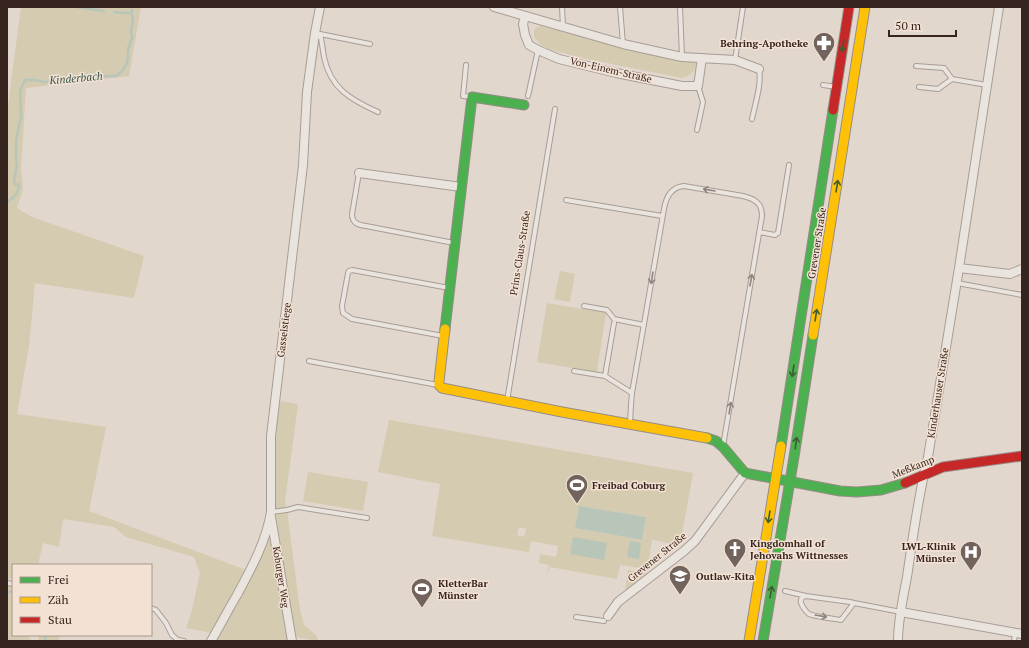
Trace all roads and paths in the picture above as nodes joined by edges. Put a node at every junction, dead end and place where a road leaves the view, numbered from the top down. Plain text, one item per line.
1 (320, 7) edge
2 (494, 7) edge
3 (562, 7) edge
4 (620, 7) edge
5 (680, 7) edge
6 (744, 7) edge
7 (849, 7) edge
8 (865, 7) edge
9 (999, 7) edge
10 (502, 8) edge
11 (525, 16) junction
12 (563, 28) junction
13 (315, 33) junction
14 (370, 44) dead end
15 (622, 44) junction
16 (538, 50) junction
17 (682, 56) junction
18 (702, 58) junction
19 (735, 60) junction
20 (466, 65) dead end
21 (916, 66) dead end
22 (759, 68) joint
23 (952, 79) junction
24 (823, 85) dead end
25 (987, 85) junction
26 (698, 86) junction
27 (837, 87) junction
28 (920, 87) dead end
29 (528, 96) dead end
30 (472, 97) junction
31 (524, 105) dead end
32 (554, 109) dead end
33 (378, 112) dead end
34 (752, 119) dead end
35 (697, 130) dead end
36 (789, 165) dead end
37 (359, 172) joint
38 (462, 187) junction
39 (566, 200) dead end
40 (662, 216) junction
41 (760, 232) junction
42 (455, 243) junction
43 (959, 268) junction
44 (1022, 269) edge
45 (956, 283) junction
46 (449, 288) junction
47 (1022, 295) edge
48 (587, 308) dead end
49 (614, 323) dead end
50 (644, 325) junction
51 (444, 336) junction
52 (309, 361) dead end
53 (574, 371) dead end
54 (605, 376) junction
55 (439, 385) junction
56 (632, 393) junction
57 (507, 401) junction
58 (630, 424) junction
59 (723, 447) junction
60 (1022, 456) edge
61 (745, 473) junction
62 (923, 475) junction
63 (776, 479) junction
64 (790, 482) junction
65 (271, 512) junction
66 (367, 518) dead end
67 (785, 592) dead end
68 (806, 596) junction
69 (854, 603) junction
70 (152, 608) edge
71 (901, 612) junction
72 (576, 617) dead end
73 (606, 618) joint
74 (1019, 633) edge
75 (184, 641) edge
76 (211, 641) edge
77 (292, 641) edge
78 (749, 641) edge
79 (763, 641) edge
80 (898, 641) edge
81 (1014, 641) edge

1 - 13 street, Gasselstiege
2 - 10 street
3 - 12 lane
4 - 15 lane
5 - 17 lane
6 - 19 lane
7 -> 27 main road, Grevener Straße
64 -> 8 main road, Grevener Straße
9 - 25 street, Kinderhauser Straße
10 - 11 street
11 - 12 street
11 - 16 street, Von-Einem-Straße
12 - 15 street
13 - 14 lane
13 - 33 lane
13 - 65 street, Gasselstiege
15 - 17 street
16 - 26 street, Von-Einem-Straße
16 - 29 lane
17 - 18 street
18 - 19 street
18 - 26 street
19 - 22 street
20 - 30 lane
21 - 23 lane
22 - 34 lane
23 - 25 lane
23 - 28 lane
24 - 27 lane
25 - 43 street, Kinderhauser Straße
26 - 35 lane
27 -> 63 main road, Grevener Straße
30 - 31 main road
30 - 38 main road
32 - 57 lane, Prins-Claus-Straße
36 - 41 lane
37 - 38 street
37 - 42 lane
38 - 42 main road
39 - 40 lane
41 -> 40 lane
40 -> 50 lane
59 -> 41 lane
42 - 46 main road
43 - 44 street
43 - 45 street, Kinderhauser Straße
45 - 47 lane
45 - 62 street, Kinderhauser Straße
46 - 51 main road
46 - 51 lane
48 - 50 lane
49 - 54 lane
50 - 56 lane
51 - 55 main road
52 - 55 lane
53 - 54 lane
54 - 56 lane
55 - 57 main road
56 - 58 lane
57 - 58 main road
58 - 59 main road
59 - 61 main road
60 - 62 main road, Meßkamp
61 - 63 main road
61 - 73 street, Grevener Straße
62 - 64 main road, Meßkamp
62 - 71 street, Kinderhauser Straße
63 - 64 main road
63 -> 78 main road, Grevener Straße
79 -> 64 main road, Grevener Straße
65 - 66 lane
65 - 76 street, Gasselstiege
65 - 77 street, Koburger Weg
67 - 68 lane
68 - 69 lane
68 -> 69 lane
69 - 71 lane
70 - 75 lane
71 - 74 street
71 - 80 street, Kinderhauser Straße
72 - 73 lane
74 - 81 lane

